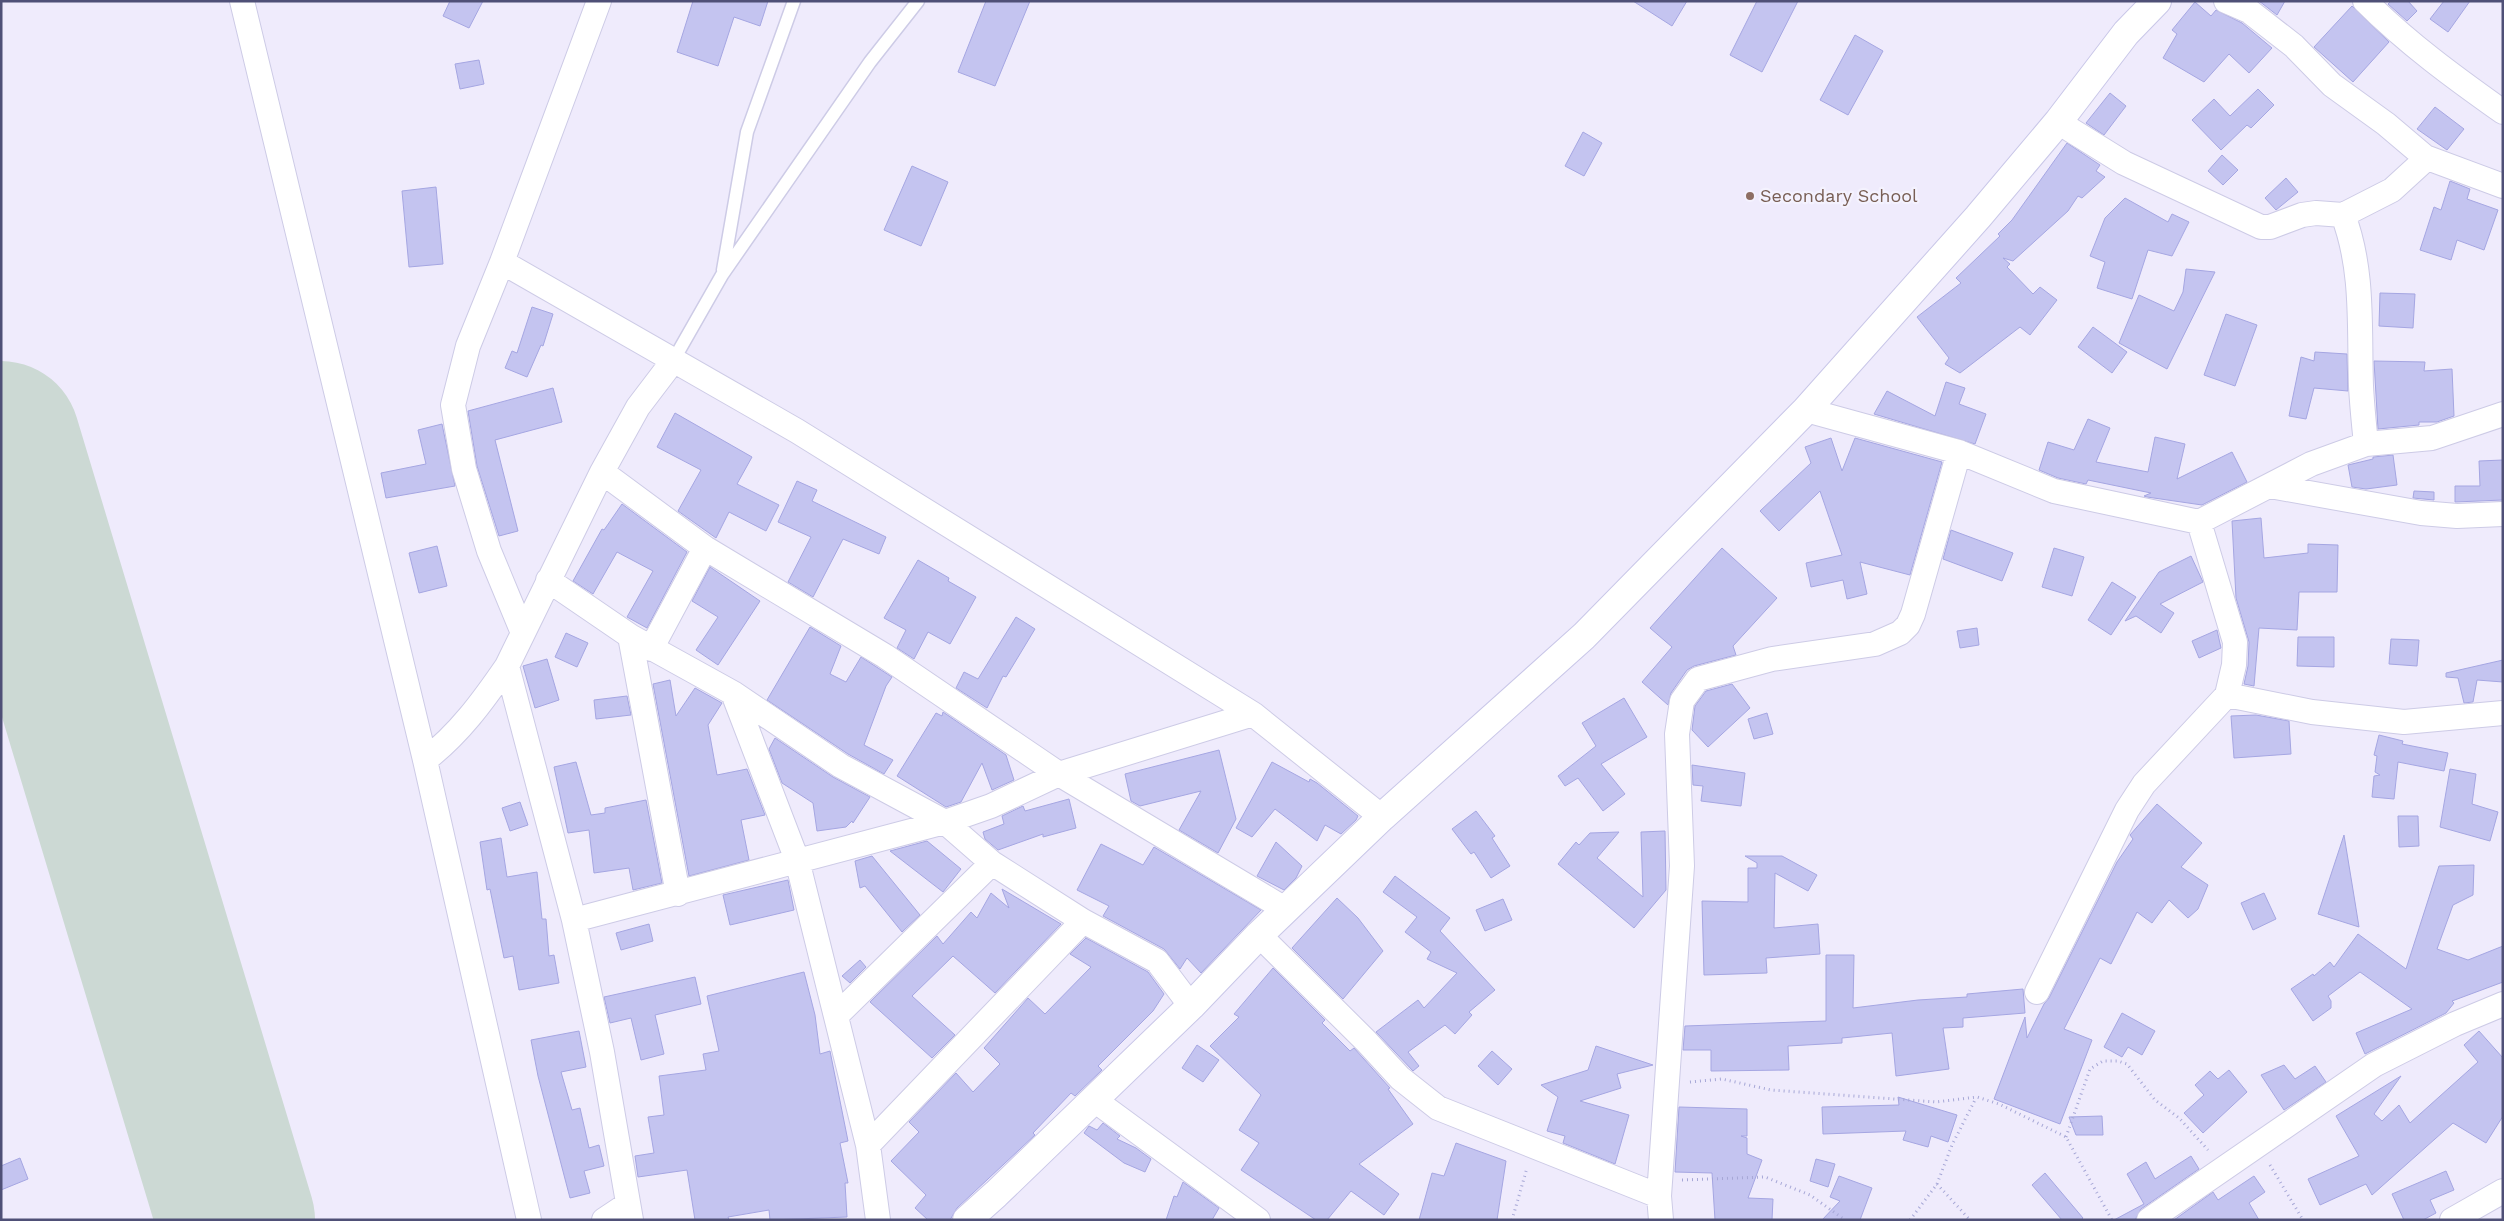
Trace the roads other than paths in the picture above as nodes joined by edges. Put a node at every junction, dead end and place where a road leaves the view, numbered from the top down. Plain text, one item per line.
1 (242, 1) edge
2 (599, 1) edge
3 (794, 1) edge
4 (918, 1) edge
5 (2157, 1) edge
6 (2226, 1) edge
7 (2365, 1) edge
8 (2503, 112) edge
9 (2058, 122) junction
10 (2427, 158) junction
11 (2503, 186) edge
12 (2343, 215) junction
13 (502, 262) junction
14 (722, 275) junction
15 (673, 361) junction
16 (1806, 410) junction
17 (2503, 414) edge
18 (2366, 444) junction
19 (1959, 452) junction
20 (602, 472) junction
21 (2270, 486) junction
22 (2503, 514) edge
23 (2199, 522) junction
24 (705, 548) junction
25 (548, 580) junction
26 (523, 632) junction
27 (630, 636) junction
28 (651, 649) junction
29 (507, 666) junction
30 (733, 694) junction
31 (2227, 695) junction
32 (2503, 713) edge
33 (1253, 714) junction
34 (426, 760) junction
35 (1059, 774) junction
36 (1382, 817) junction
37 (945, 822) junction
38 (797, 860) junction
39 (992, 863) junction
40 (678, 894) junction
41 (1285, 909) junction
42 (574, 920) junction
43 (1083, 920) junction
44 (1259, 935) junction
45 (2037, 992) dead end
46 (2503, 1004) edge
47 (1191, 1006) junction
48 (836, 1015) junction
49 (1093, 1099) junction
50 (868, 1146) junction
51 (1660, 1189) junction
52 (2503, 1191) edge
53 (630, 1212) edge
54 (529, 1220) edge
55 (604, 1220) edge
56 (878, 1220) edge
57 (967, 1220) edge
58 (1258, 1220) edge
59 (1661, 1220) edge
60 (2149, 1220) edge
61 (2452, 1220) edge

1 - 34 street
2 - 13 street
3 - 14 lane
4 - 14 lane
5 - 9 main road
6 - 10 street
7 - 8 street
9 - 12 street
9 - 16 main road
10 - 11 street
10 - 12 street
12 - 18 street
13 - 15 street
13 - 26 street
14 - 15 lane
15 - 20 street
15 - 33 street
16 - 19 street
16 - 36 main road
17 - 18 street
18 - 21 street
19 - 23 street
19 - 51 street
20 - 24 street
20 - 25 street
21 - 22 street
21 - 23 street
23 - 31 street
24 - 28 street
24 - 35 street
25 - 26 street
25 - 27 street
26 - 29 street
27 - 28 street
27 - 40 street
28 - 30 street
29 - 34 street
29 - 42 street
30 - 37 street
30 - 38 street
31 - 32 street
31 - 45 street
33 - 35 street
33 - 36 street
34 - 54 street
35 - 37 street
35 - 41 street
36 - 41 main road
37 - 38 street
37 - 39 street
38 - 40 street
38 - 48 street
39 - 43 street
39 - 48 street
40 - 42 street
41 - 44 main road
42 - 53 street
43 - 47 street
43 - 50 street
44 - 47 main road
44 - 51 street
46 - 60 street
47 - 49 main road
48 - 50 street
49 - 57 main road
49 - 58 street
50 - 56 street
51 - 59 street
52 - 61 street
53 - 55 street

